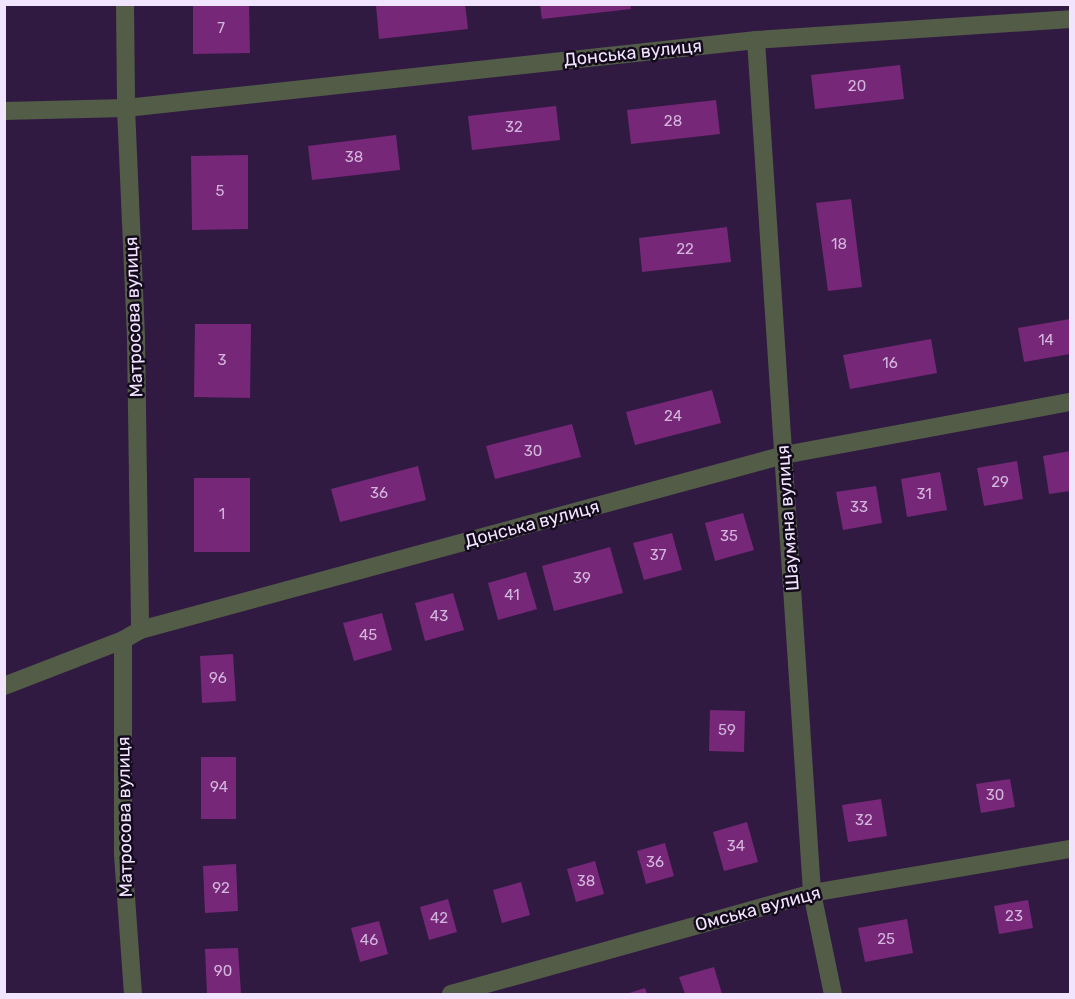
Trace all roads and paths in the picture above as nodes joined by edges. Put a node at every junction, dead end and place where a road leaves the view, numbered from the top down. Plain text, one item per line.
1 (126, 4) edge
2 (1071, 20) edge
3 (756, 40) junction
4 (126, 108) junction
5 (4, 111) edge
6 (1071, 402) edge
7 (784, 455) junction
8 (140, 630) junction
9 (123, 640) junction
10 (4, 686) edge
11 (1071, 849) edge
12 (812, 893) junction
13 (133, 994) edge
14 (451, 994) edge
15 (833, 994) edge

1 - 4 street, Матросова вулиця
2 - 3 street, Донська вулиця
3 - 4 street, Донська вулиця
3 - 7 street, Шаумяна вулиця
4 - 5 street, Донська вулиця
4 - 8 street, Матросова вулиця
6 - 7 street, Донська вулиця
7 - 8 street, Донська вулиця
7 - 12 street, Шаумяна вулиця
8 - 9 street, Донська вулиця
9 - 10 street, Донська вулиця
9 - 13 street, Матросова вулиця
11 - 12 street, Омська вулиця
12 - 14 street, Омська вулиця
12 - 15 street, Шаумяна вулиця

